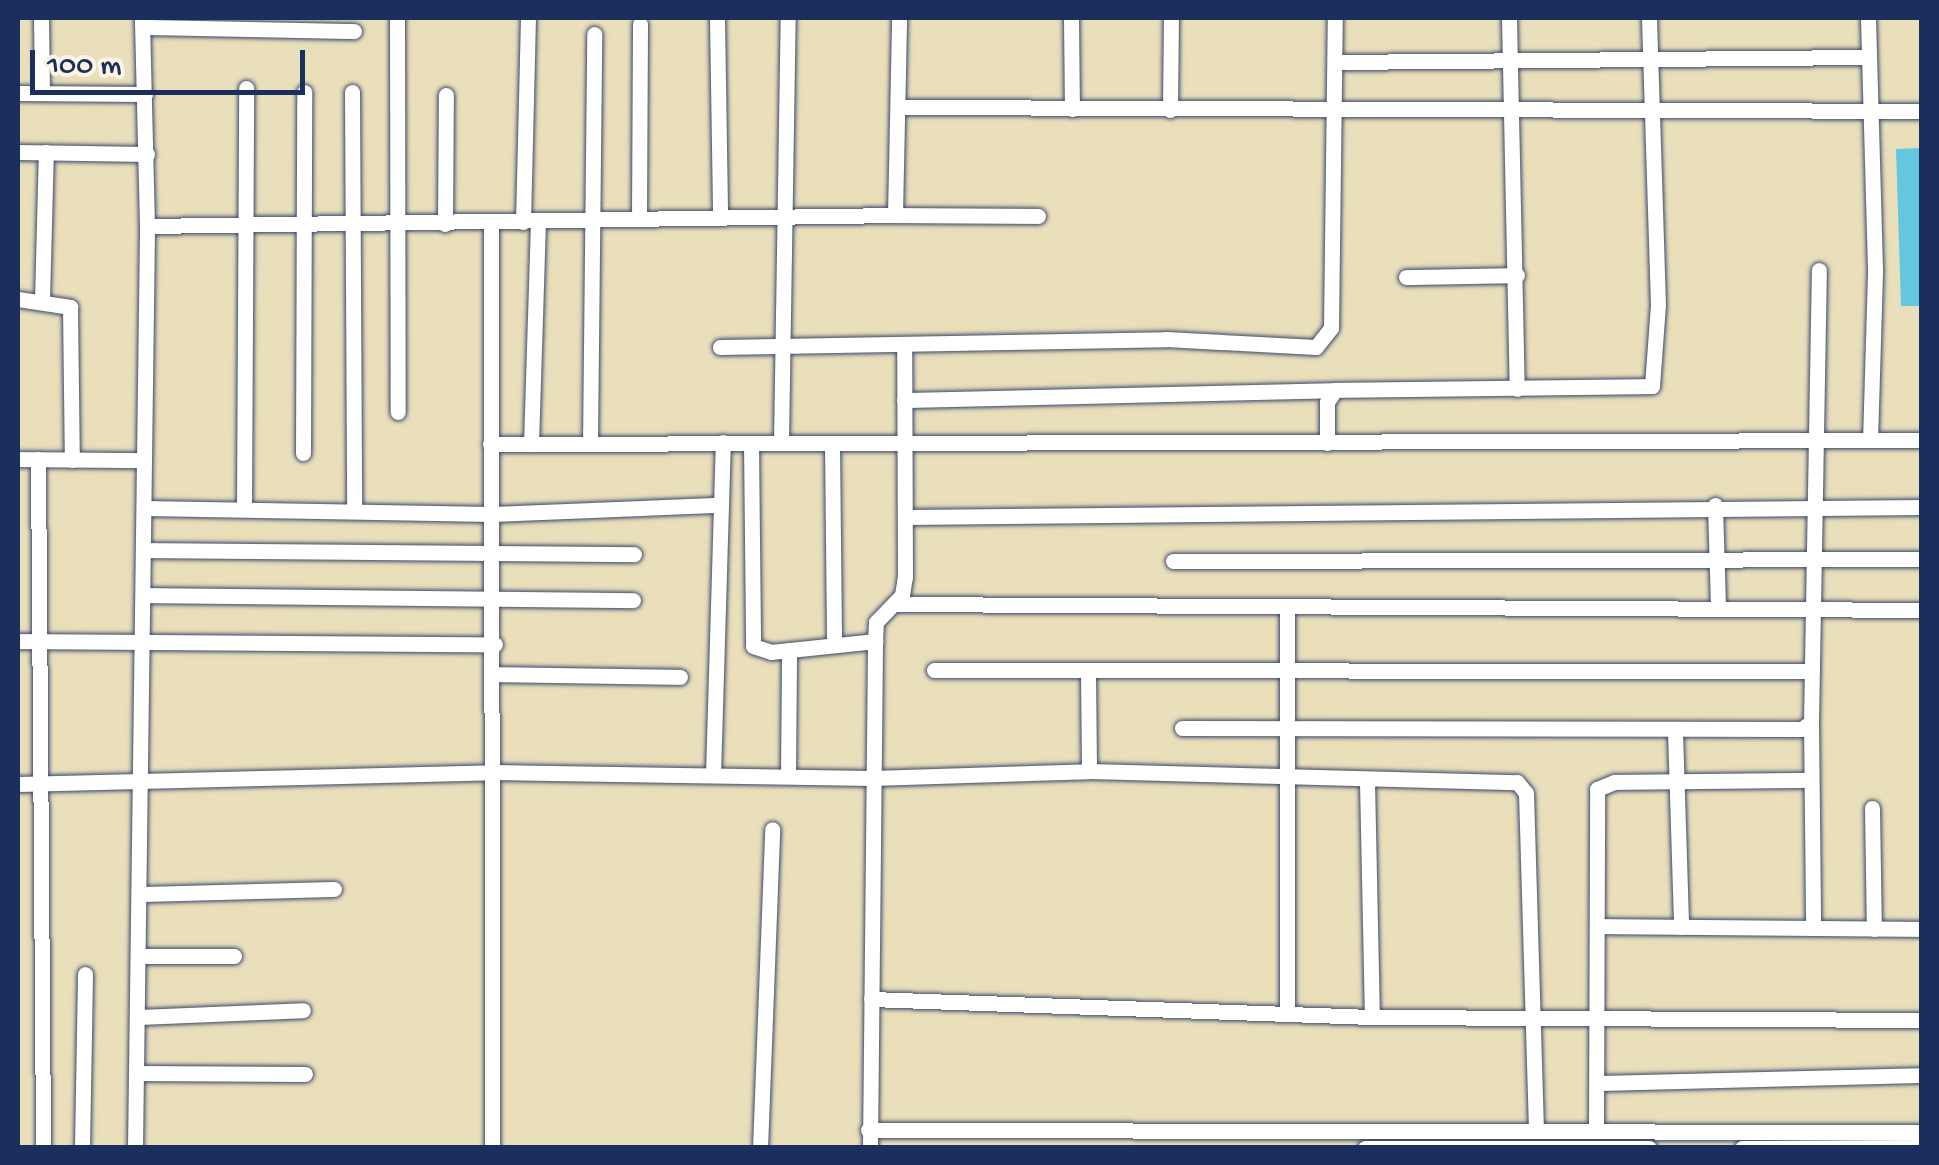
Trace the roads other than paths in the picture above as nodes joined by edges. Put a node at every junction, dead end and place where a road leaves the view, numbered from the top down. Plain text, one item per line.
1 (42, 18) edge
2 (397, 18) edge
3 (528, 18) edge
4 (717, 18) edge
5 (788, 18) edge
6 (900, 18) edge
7 (1071, 18) edge
8 (1171, 18) edge
9 (1336, 18) edge
10 (1509, 18) edge
11 (1650, 18) edge
12 (1868, 18) edge
13 (142, 22) edge
14 (640, 24) dead end
15 (354, 32) dead end
16 (594, 34) dead end
17 (1652, 56) junction
18 (1869, 57) junction
19 (1509, 58) junction
20 (1335, 62) junction
21 (246, 88) dead end
22 (304, 92) dead end
23 (352, 92) dead end
24 (18, 93) edge
25 (42, 93) junction
26 (144, 94) junction
27 (446, 95) dead end
28 (900, 107) junction
29 (1072, 109) junction
30 (1170, 110) junction
31 (1334, 112) junction
32 (1511, 112) junction
33 (1653, 112) junction
34 (1869, 112) junction
35 (1922, 112) edge
36 (18, 152) edge
37 (46, 152) junction
38 (147, 154) junction
39 (895, 215) junction
40 (1038, 216) dead end
41 (720, 217) junction
42 (787, 218) junction
43 (639, 219) junction
44 (531, 222) junction
45 (591, 222) junction
46 (490, 223) junction
47 (351, 224) junction
48 (400, 224) junction
49 (445, 224) junction
50 (244, 225) junction
51 (305, 225) junction
52 (148, 226) junction
53 (1819, 270) dead end
54 (1517, 276) junction
55 (1406, 278) dead end
56 (18, 300) edge
57 (42, 300) junction
58 (782, 344) junction
59 (904, 344) junction
60 (720, 346) dead end
61 (1518, 389) junction
62 (1334, 390) junction
63 (904, 400) junction
64 (398, 412) dead end
65 (1817, 440) junction
66 (1870, 440) junction
67 (1922, 440) edge
68 (723, 442) junction
69 (590, 443) junction
70 (751, 443) junction
71 (782, 443) junction
72 (490, 444) junction
73 (531, 444) junction
74 (832, 444) junction
75 (1327, 444) junction
76 (905, 446) junction
77 (304, 454) dead end
78 (18, 459) edge
79 (38, 459) junction
80 (72, 460) junction
81 (144, 460) junction
82 (720, 504) junction
83 (1715, 505) junction
84 (1922, 506) edge
85 (1816, 507) junction
86 (144, 508) junction
87 (244, 509) junction
88 (354, 510) junction
89 (492, 514) junction
90 (906, 517) junction
91 (143, 550) junction
92 (634, 554) dead end
93 (494, 558) junction
94 (1717, 558) junction
95 (1814, 558) junction
96 (1922, 559) edge
97 (1173, 561) dead end
98 (142, 594) junction
99 (495, 600) junction
100 (633, 600) dead end
101 (895, 604) junction
102 (1287, 606) junction
103 (1718, 606) junction
104 (1813, 608) junction
105 (1922, 610) edge
106 (18, 641) edge
107 (874, 641) junction
108 (39, 642) junction
109 (142, 643) junction
110 (495, 644) junction
111 (834, 645) junction
112 (789, 650) junction
113 (1285, 669) junction
114 (934, 670) dead end
115 (1812, 671) junction
116 (1088, 672) junction
117 (494, 674) junction
118 (680, 678) dead end
119 (1810, 722) junction
120 (1182, 728) dead end
121 (1284, 729) junction
122 (1676, 730) junction
123 (1089, 771) junction
124 (494, 772) junction
125 (713, 775) junction
126 (788, 776) junction
127 (872, 778) junction
128 (1284, 778) junction
129 (1811, 780) junction
130 (1368, 781) junction
131 (140, 782) junction
132 (1676, 782) junction
133 (18, 784) edge
134 (41, 784) junction
135 (1872, 808) dead end
136 (772, 829) dead end
137 (334, 888) dead end
138 (140, 894) junction
139 (1597, 926) junction
140 (1681, 927) junction
141 (1812, 928) junction
142 (1874, 929) junction
143 (1922, 930) edge
144 (140, 956) junction
145 (234, 956) dead end
146 (85, 974) dead end
147 (870, 999) junction
148 (304, 1010) dead end
149 (1286, 1014) junction
150 (139, 1017) junction
151 (1372, 1017) junction
152 (1531, 1018) junction
153 (1599, 1020) junction
154 (1922, 1020) edge
155 (137, 1072) junction
156 (304, 1074) dead end
157 (1922, 1076) edge
158 (1597, 1083) junction
159 (1596, 1127) junction
160 (1536, 1129) junction
161 (868, 1130) junction
162 (1922, 1132) edge
163 (1816, 1147) edge
164 (1876, 1147) edge
165 (42, 1148) edge
166 (82, 1148) edge
167 (135, 1148) edge
168 (492, 1148) edge
169 (760, 1148) edge
170 (870, 1148) edge
171 (1366, 1148) edge
172 (1649, 1148) edge
173 (1742, 1148) edge
174 (1922, 1148) edge

1 - 25 street
2 - 48 street
3 - 44 street
4 - 41 street
5 - 42 street
6 - 28 street
7 - 29 street
8 - 30 street
9 - 20 street
10 - 19 street
11 - 17 street
12 - 18 street
13 - 15 street
13 - 26 street
14 - 43 street
16 - 45 street
17 - 18 street
17 - 19 street
17 - 33 street
18 - 34 street
19 - 20 street
19 - 32 street
20 - 31 street
21 - 50 street
22 - 51 street
23 - 47 street
24 - 25 street
25 - 26 street
26 - 38 street
27 - 49 street
28 - 29 street
28 - 39 street
29 - 30 street
30 - 31 street
31 - 32 street
31 - 59 street
32 - 33 street
32 - 54 street
33 - 34 street
33 - 61 street
34 - 35 street
34 - 66 street
36 - 37 street
37 - 38 street
37 - 57 street
38 - 52 street
39 - 40 street
39 - 42 street
41 - 42 street
41 - 43 street
42 - 58 street
43 - 45 street
44 - 45 street
44 - 46 street
44 - 73 street
45 - 69 street
46 - 49 street
46 - 72 street
47 - 48 street
47 - 51 street
47 - 88 street
48 - 49 street
48 - 64 street
50 - 51 street
50 - 52 street
50 - 87 street
51 - 77 street
52 - 81 street
53 - 65 street
54 - 55 street
54 - 61 street
56 - 57 street
57 - 80 street
58 - 59 street
58 - 60 street
58 - 71 street
59 - 63 street
61 - 62 street
62 - 63 street
62 - 75 street
63 - 76 street
65 - 66 street
65 - 75 street
65 - 85 street
66 - 67 street
68 - 69 street
68 - 70 street
68 - 82 street
69 - 73 street
70 - 71 street
70 - 112 street
71 - 74 street
72 - 73 street
72 - 89 street
74 - 76 street
74 - 111 street
75 - 76 street
76 - 90 street
78 - 79 street
79 - 80 street
79 - 108 street
80 - 81 street
81 - 86 street
82 - 89 street
82 - 125 street
83 - 85 street
83 - 90 street
83 - 94 street
84 - 85 street
85 - 95 street
86 - 87 street
86 - 91 street
87 - 88 street
88 - 89 street
89 - 93 street
90 - 101 street
91 - 93 street
91 - 98 street
92 - 93 street
93 - 99 street
94 - 95 street
94 - 97 street
94 - 103 street
95 - 96 street
95 - 104 street
98 - 99 street
98 - 109 street
99 - 100 street
99 - 110 street
101 - 102 street
101 - 107 street
102 - 103 street
102 - 113 street
103 - 104 street
104 - 105 street
104 - 115 street
106 - 108 street
107 - 111 street
107 - 127 street
108 - 109 street
108 - 134 street
109 - 110 street
109 - 131 street
110 - 117 street
111 - 112 street
112 - 126 street
113 - 115 street
113 - 116 street
113 - 121 street
114 - 116 street
115 - 119 street
116 - 123 street
117 - 118 street
117 - 124 street
119 - 122 street
119 - 129 street
120 - 121 street
121 - 122 street
121 - 128 street
122 - 132 street
123 - 127 street
123 - 128 street
124 - 125 street
124 - 131 street
124 - 168 street
125 - 126 street
126 - 127 street
127 - 147 street
128 - 130 street
128 - 149 street
129 - 132 street
129 - 141 street
130 - 151 street
130 - 152 street
131 - 134 street
131 - 138 street
132 - 139 street
132 - 140 street
133 - 134 street
134 - 165 street
135 - 142 street
136 - 169 street
137 - 138 street
138 - 144 street
139 - 140 street
139 - 153 street
140 - 141 street
141 - 142 street
142 - 143 street
144 - 145 street
144 - 150 street
146 - 166 street
147 - 149 street
147 - 161 street
148 - 150 street
149 - 151 street
150 - 155 street
151 - 152 street
152 - 153 street
152 - 160 street
153 - 154 street
153 - 158 street
155 - 156 street
155 - 167 street
157 - 158 street
158 - 159 street
159 - 160 street
159 - 162 street
160 - 161 street
161 - 170 street
163 - 164 street
163 - 173 street
164 - 174 street
171 - 172 street

